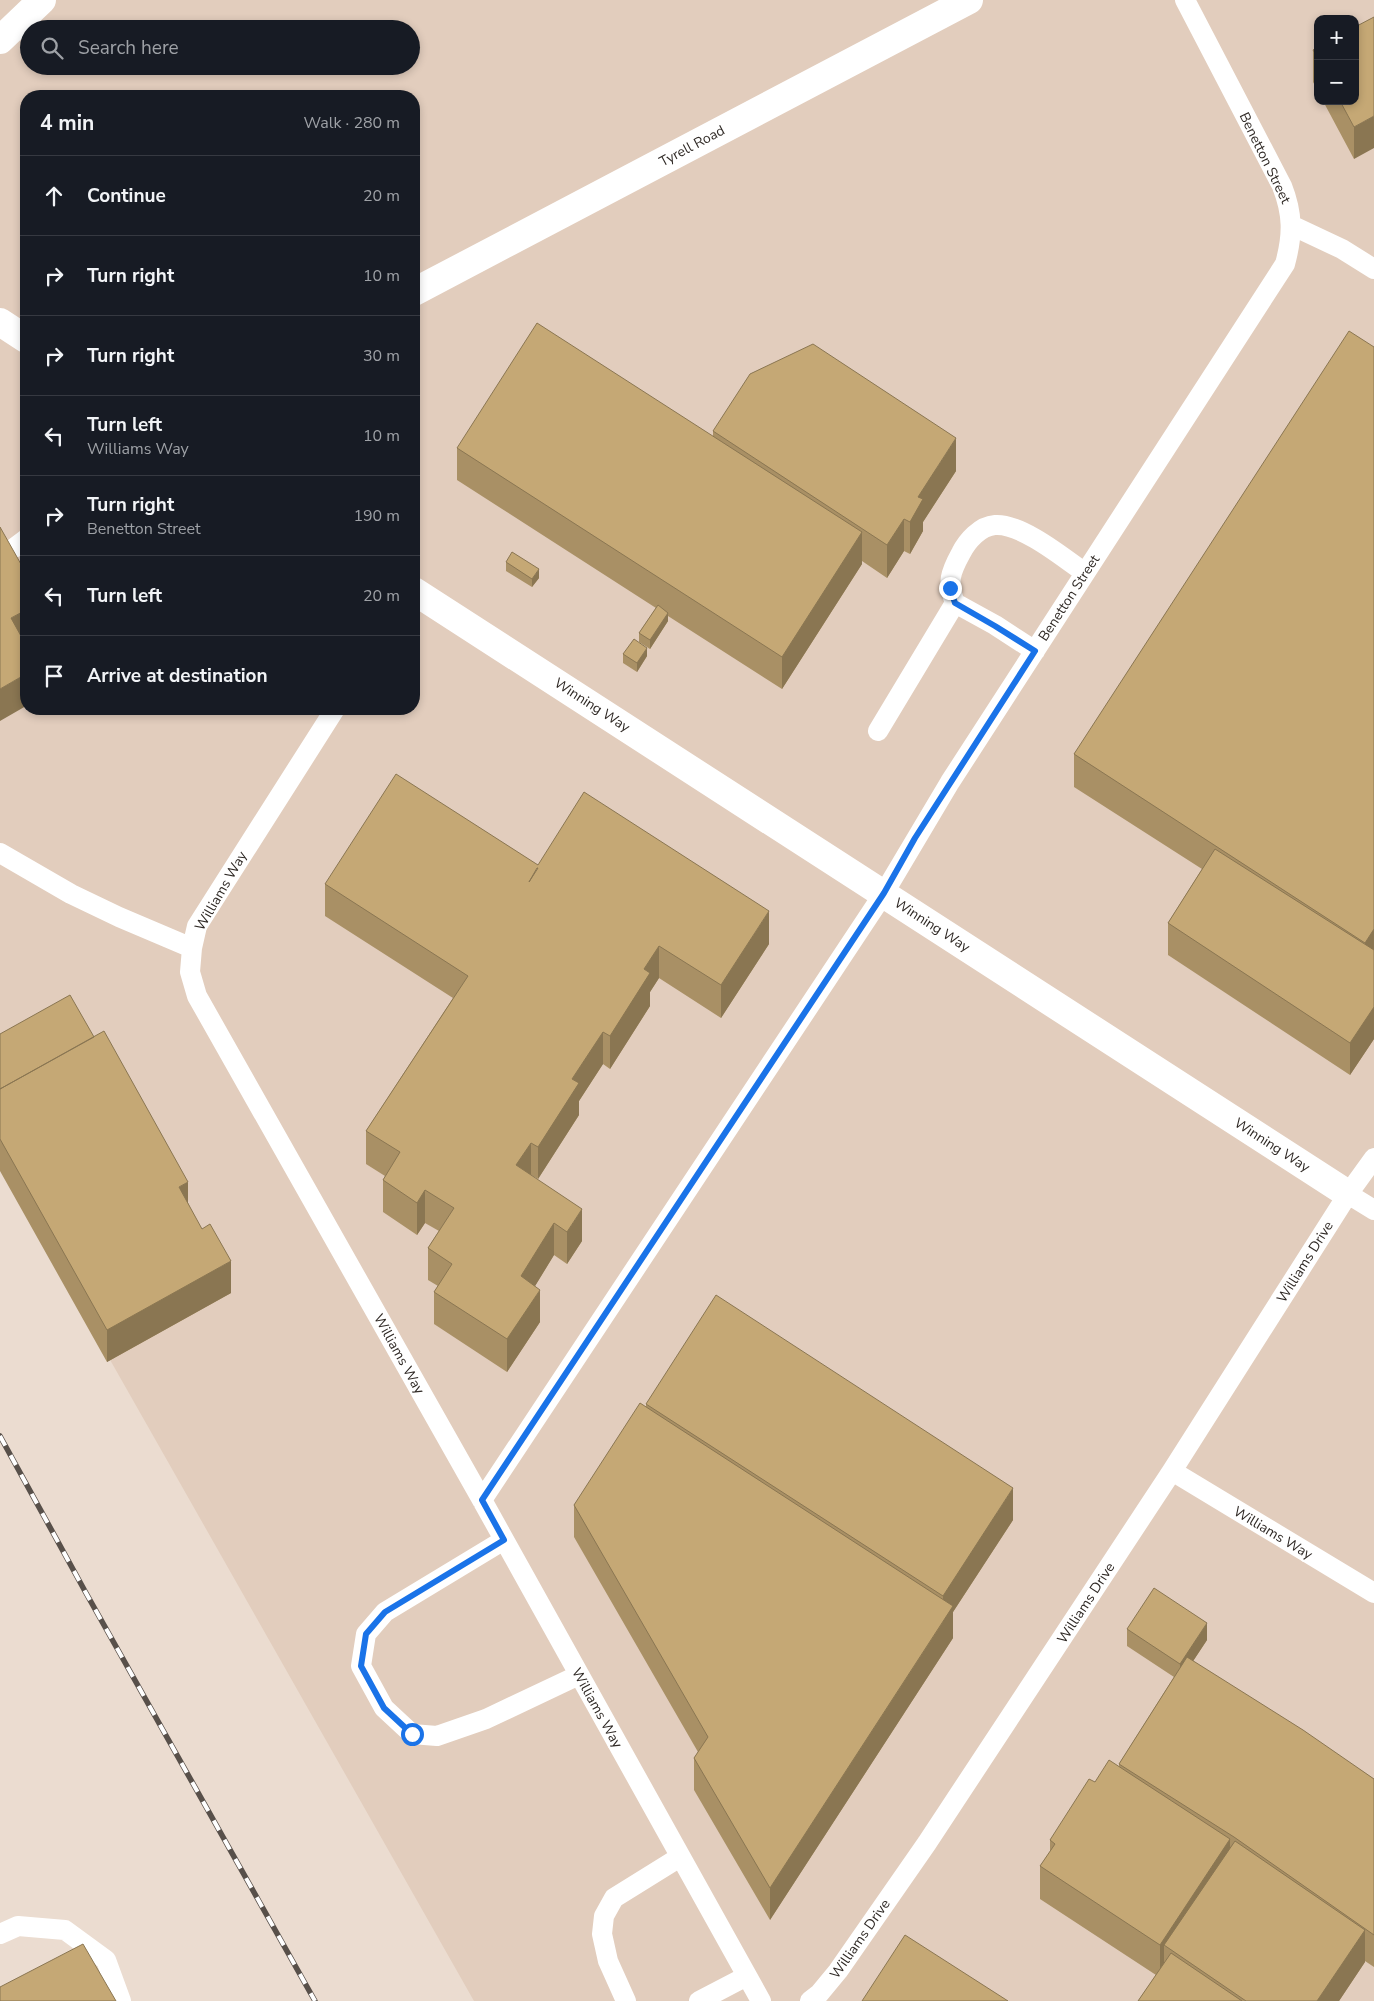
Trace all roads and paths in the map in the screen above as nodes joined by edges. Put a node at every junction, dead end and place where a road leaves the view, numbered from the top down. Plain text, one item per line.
1 (42, 0) edge
2 (969, 0) edge
3 (1185, 0) edge
4 (21, 20) edge
5 (20, 21) edge
6 (0, 40) edge
7 (1291, 225) junction
8 (1374, 269) edge
9 (420, 289) edge
10 (0, 322) edge
11 (20, 335) edge
12 (1085, 573) junction
13 (420, 595) edge
14 (955, 603) junction
15 (1035, 651) junction
16 (331, 715) edge
17 (878, 731) dead end
18 (0, 853) edge
19 (884, 893) junction
20 (192, 948) junction
21 (1374, 1158) edge
22 (1348, 1194) junction
23 (1374, 1210) edge
24 (1172, 1471) junction
25 (482, 1500) junction
26 (504, 1540) junction
27 (1374, 1593) edge
28 (579, 1675) junction
29 (680, 1857) junction
30 (0, 1934) edge
31 (747, 1976) junction
32 (121, 2001) edge
33 (626, 2001) edge
34 (699, 2001) edge
35 (761, 2001) edge
36 (810, 2001) edge

1 - 4 street
2 - 9 street, Tyrell Road
3 - 7 lane, Benetton Street
5 - 6 street
7 - 8 lane
7 - 12 lane, Benetton Street
10 - 11 street
12 - 14 lane
12 - 15 lane, Benetton Street
13 - 19 street, Winning Way
14 - 15 lane
14 - 17 lane
15 - 19 lane, Benetton Street
16 - 20 lane, Williams Way
18 - 20 lane
19 - 22 street, Winning Way
19 - 25 lane, Benetton Street
20 - 25 lane, Williams Way
21 - 22 lane, Williams Drive
22 - 23 lane, Winning Way
22 - 24 lane, Williams Drive
24 - 27 lane, Williams Way
24 - 36 lane, Williams Drive
25 - 26 lane, Williams Way
26 - 28 lane, Williams Way
26 - 28 lane
28 - 29 lane, Williams Way
29 - 31 lane, Williams Way
29 - 33 lane
30 - 32 lane
31 - 34 lane
31 - 35 lane, Williams Way

